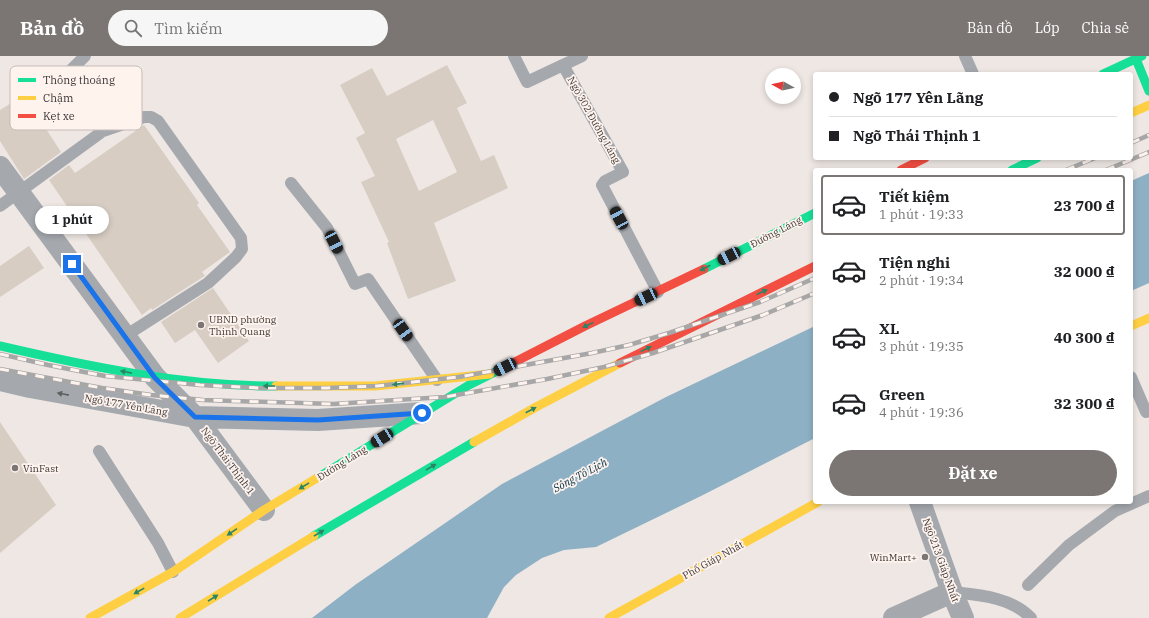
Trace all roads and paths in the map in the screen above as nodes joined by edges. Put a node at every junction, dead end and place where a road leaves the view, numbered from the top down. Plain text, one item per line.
1 (85, 56) edge
2 (514, 56) edge
3 (582, 56) edge
4 (965, 56) edge
5 (1139, 58) edge
6 (563, 65) junction
7 (75, 66) edge
8 (972, 72) edge
9 (1108, 72) edge
10 (1149, 91) edge
11 (1149, 105) edge
12 (1133, 112) edge
13 (142, 118) edge
14 (106, 130) edge
15 (103, 131) joint
16 (921, 160) edge
17 (1033, 160) edge
18 (0, 167) edge
19 (905, 168) edge
20 (1016, 168) edge
21 (292, 183) dead end
22 (18, 192) junction
23 (0, 206) edge
24 (813, 214) edge
25 (813, 267) edge
26 (658, 292) junction
27 (1149, 318) edge
28 (1133, 325) edge
29 (125, 336) junction
30 (0, 346) edge
31 (492, 373) junction
32 (155, 378) junction
33 (0, 380) edge
34 (437, 380) junction
35 (1133, 381) edge
36 (1148, 411) edge
37 (422, 413) junction
38 (195, 417) junction
39 (99, 451) dead end
40 (1149, 496) edge
41 (1133, 503) edge
42 (814, 504) edge
43 (921, 504) edge
44 (1131, 504) edge
45 (264, 510) junction
46 (173, 572) junction
47 (1028, 585) dead end
48 (952, 592) junction
49 (90, 618) edge
50 (180, 618) edge
51 (609, 618) edge
52 (894, 618) edge
53 (963, 618) edge
54 (1031, 618) edge

1 - 7 lane
2 - 6 lane, Ngõ 302 Đường Láng
3 - 6 lane
4 - 8 lane
5 - 9 main road
5 - 10 main road
6 - 26 lane, Ngõ 302 Đường Láng
11 - 12 main road
13 - 29 lane
14 - 15 lane
15 - 22 lane
16 - 19 main road
17 - 20 main road
18 - 22 street, Ngõ Thái Thịnh 1
21 - 34 lane
22 - 23 lane
22 - 29 street, Ngõ Thái Thịnh 1
24 -> 26 main road, Đường Láng
50 -> 25 main road
26 -> 31 main road, Đường Láng
27 - 28 main road
29 - 32 street, Ngõ Thái Thịnh 1
32 -> 30 main road
31 - 34 main road
31 - 37 main road, Đường Láng
34 -> 32 main road
32 - 38 street, Ngõ Thái Thịnh 1
38 -> 33 street, Ngõ 177 Yên Lãng
35 - 36 lane
37 - 38 street, Ngõ 177 Yên Lãng
37 -> 45 main road, Đường Láng
38 - 45 street, Ngõ Thái Thịnh 1
39 - 46 lane
40 - 41 lane
42 - 51 main road, Phố Giáp Nhất
43 - 48 street, Ngõ 213 Giáp Nhất
44 - 47 lane
45 -> 46 main road, Đường Láng
46 -> 49 main road, Đường Láng
48 - 52 street
48 - 53 street, Ngõ 213 Giáp Nhất
48 - 54 lane

